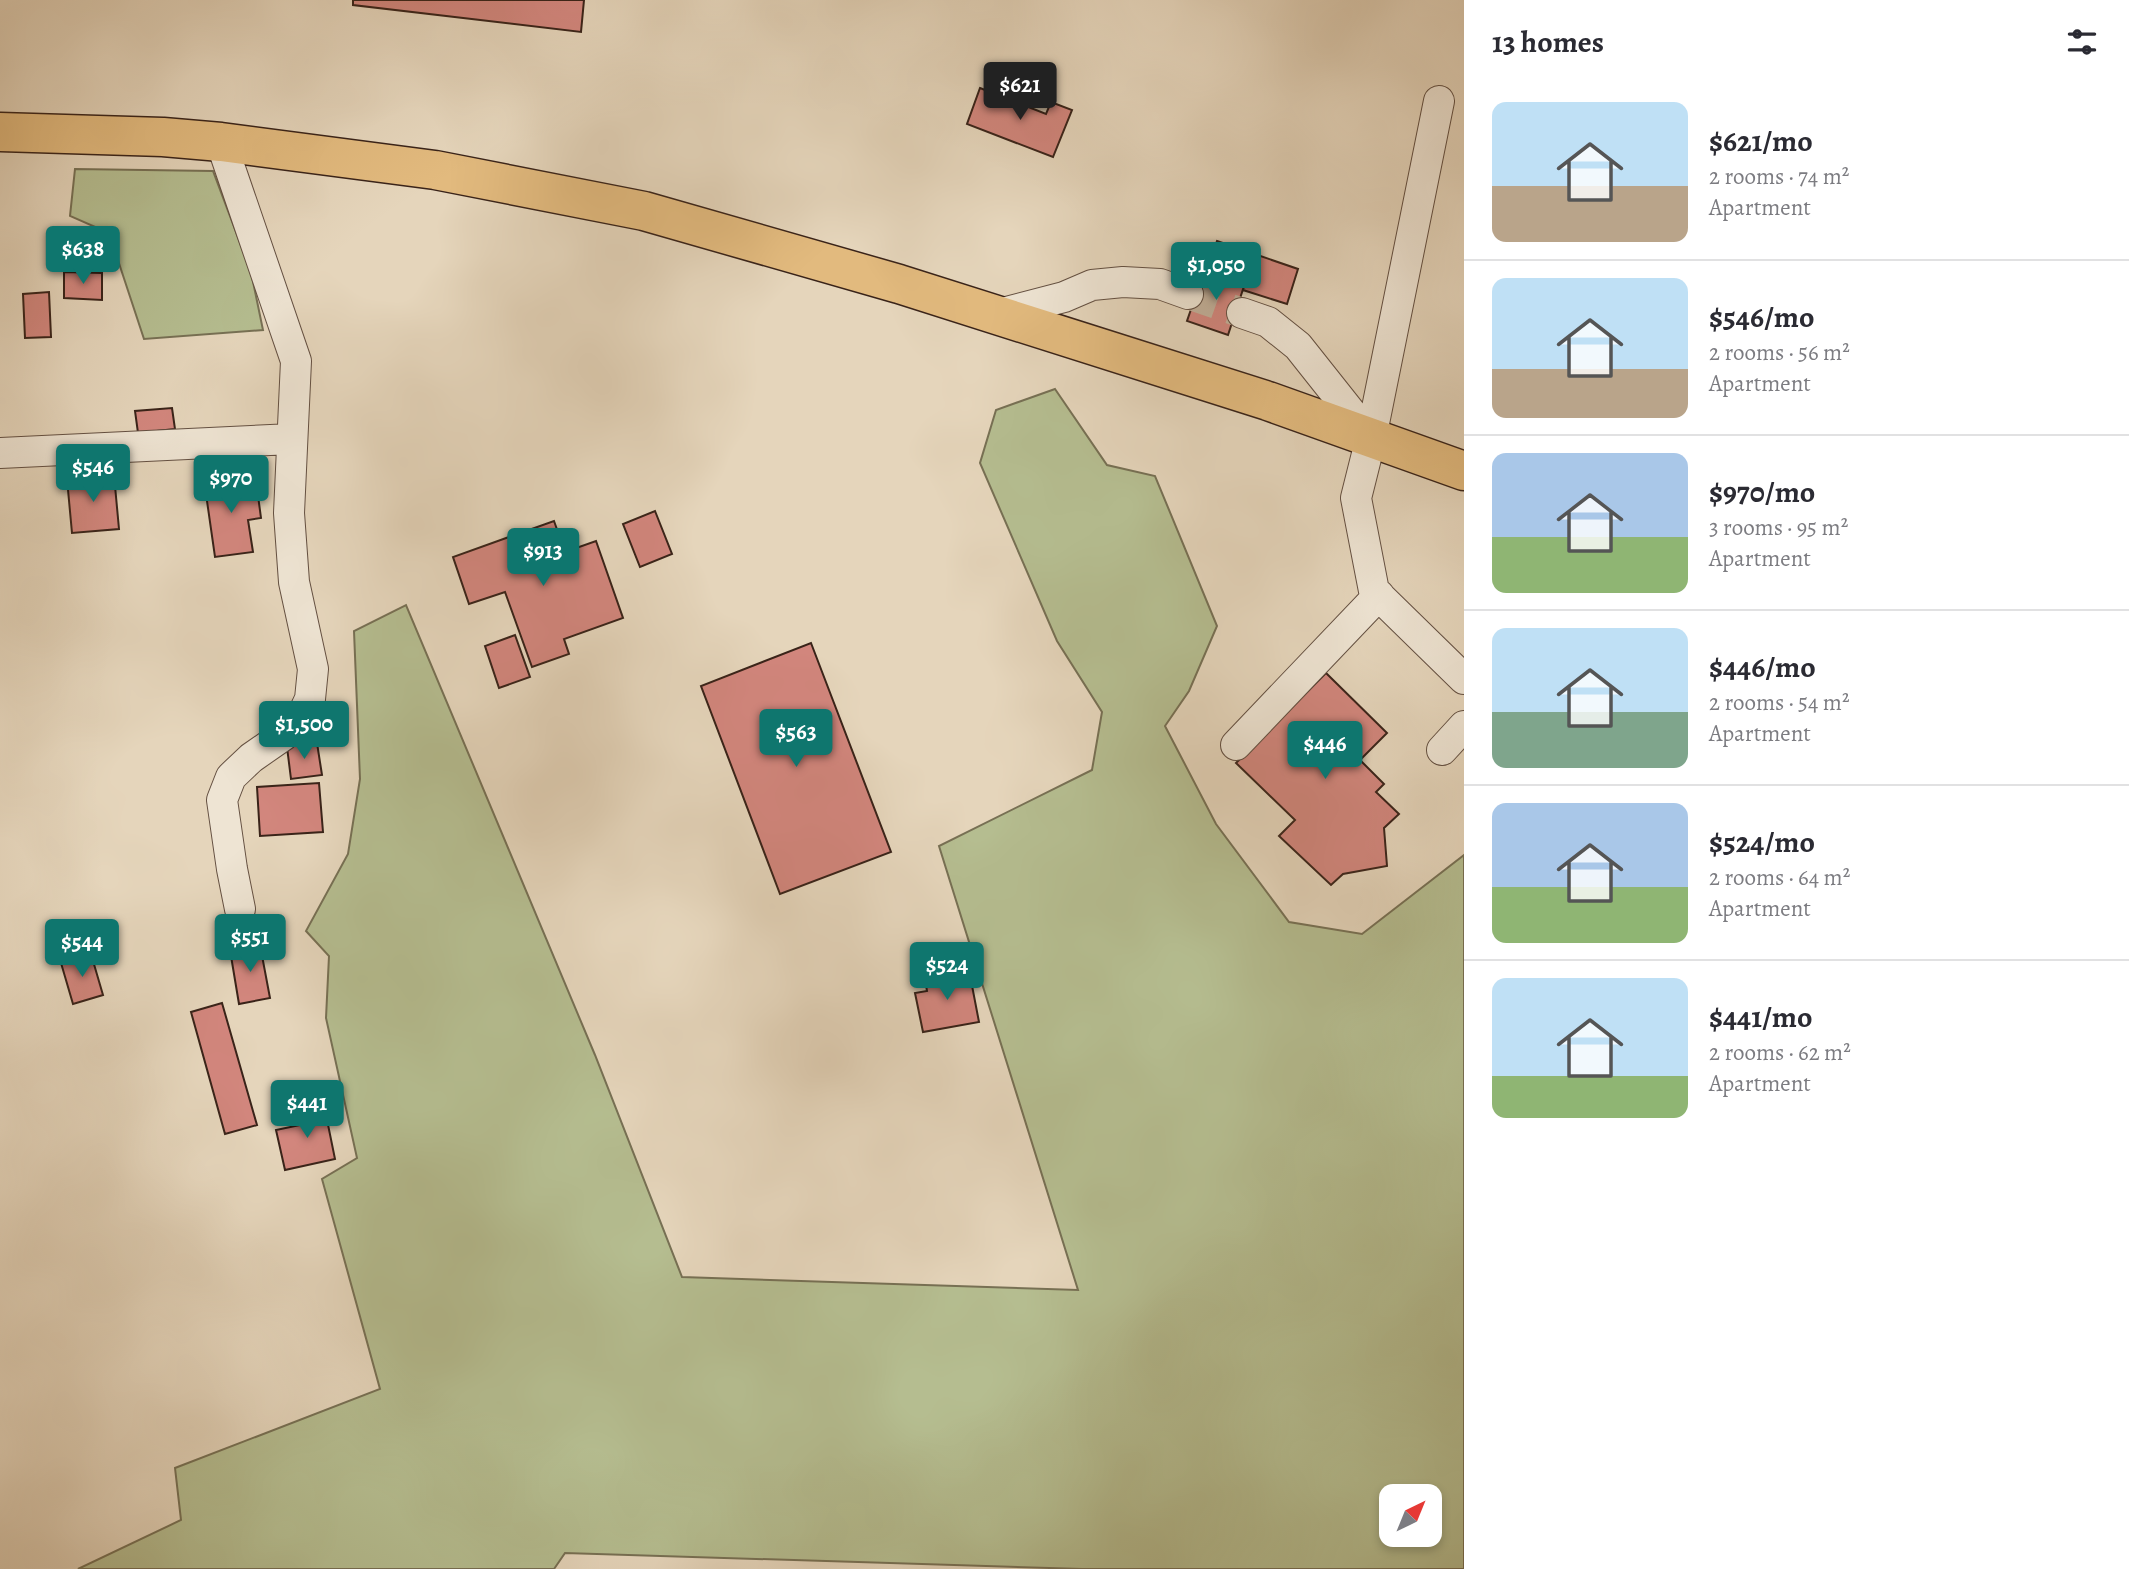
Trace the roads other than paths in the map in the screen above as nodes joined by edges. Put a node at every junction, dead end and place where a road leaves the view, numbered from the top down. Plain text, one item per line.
1 (1439, 101) dead end
2 (0, 132) edge
3 (221, 142) junction
4 (1188, 294) tunnel mouth
5 (1242, 313) tunnel mouth
6 (995, 314) junction
7 (1371, 438) junction
8 (292, 439) junction
9 (0, 453) edge
10 (1464, 471) edge
11 (1379, 596) junction
12 (1464, 679) edge
13 (1464, 726) edge
14 (1236, 745) dead end
15 (1442, 750) dead end
16 (240, 909) dead end

1 - 7 lane
2 - 3 main road
3 - 6 main road
3 - 8 lane
4 - 6 lane
5 - 7 lane
6 - 7 main road
7 - 10 main road
7 - 11 lane
8 - 9 lane
8 - 16 lane
11 - 12 lane
11 - 14 lane
13 - 15 lane

